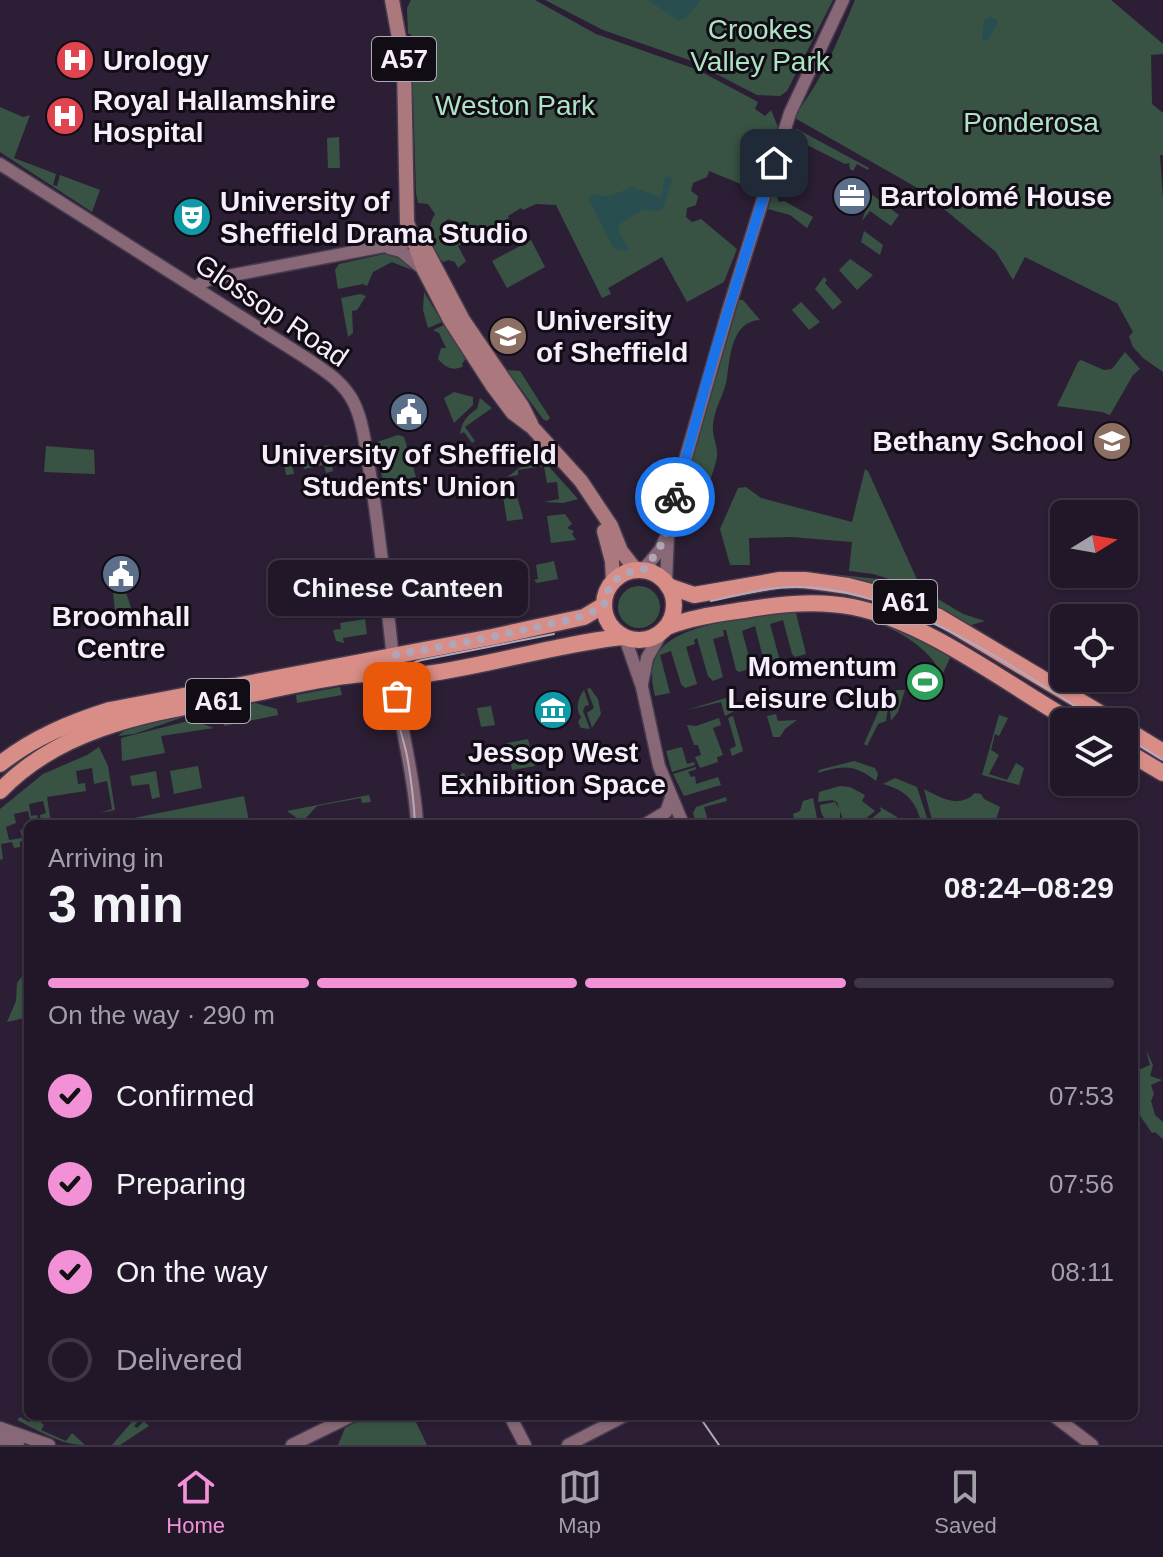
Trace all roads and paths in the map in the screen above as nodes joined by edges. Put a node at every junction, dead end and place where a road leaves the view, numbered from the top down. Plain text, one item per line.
1 (392, 0) edge
2 (843, 0) edge
3 (0, 164) edge
4 (417, 240) junction
5 (382, 247) junction
6 (424, 270) junction
7 (228, 276) junction
8 (195, 287) junction
9 (213, 297) junction
10 (477, 351) junction
11 (601, 514) junction
12 (668, 533) junction
13 (639, 570) junction
14 (613, 581) junction
15 (667, 584) junction
16 (604, 605) junction
17 (664, 630) junction
18 (624, 637) junction
19 (394, 655) junction
20 (395, 677) junction
21 (642, 687) junction
22 (1050, 708) edge
23 (1092, 708) edge
24 (1138, 737) edge
25 (1163, 752) edge
26 (1138, 758) edge
27 (0, 764) edge
28 (1163, 773) edge
29 (0, 791) edge
30 (671, 798) junction
31 (416, 820) edge
32 (653, 820) edge
33 (681, 820) edge
34 (342, 1420) edge
35 (512, 1420) edge
36 (616, 1420) edge
37 (1059, 1420) edge
38 (0, 1428) edge
39 (0, 1438) edge
40 (18, 1445) edge
41 (49, 1445) edge
42 (292, 1445) edge
43 (525, 1445) edge
44 (568, 1445) edge
45 (1092, 1445) edge

1 - 4 main road, A57
2 - 12 main road
3 - 8 main road, Glossop Road
4 - 5 main road
4 - 6 main road, A57
4 - 10 main road, A57
5 - 6 main road
5 - 7 main road
6 - 10 main road, A57
7 - 8 main road
7 - 9 main road
8 - 9 main road, Glossop Road
9 - 19 main road, Glossop Road
10 - 11 main road, A57
11 - 13 main road, A57
11 - 14 main road, A57
12 - 13 main road
12 - 15 main road
13 - 14 highway
13 - 15 highway
14 - 16 highway
15 - 17 highway
15 - 23 highway, A61
16 - 18 highway
16 - 19 highway, A61
17 - 18 highway
17 - 21 main road
17 - 22 highway, A61
18 - 20 highway, A61
18 - 21 main road
19 - 20 main road, Glossop Road
19 - 27 highway, A61
20 - 29 highway, A61
20 - 31 main road, Glossop Road
21 - 30 main road
24 - 25 highway
26 - 28 highway
30 - 32 main road
30 - 33 main road
34 - 42 main road
35 - 43 main road
36 - 44 main road
37 - 45 main road
38 - 41 main road
39 - 40 main road

